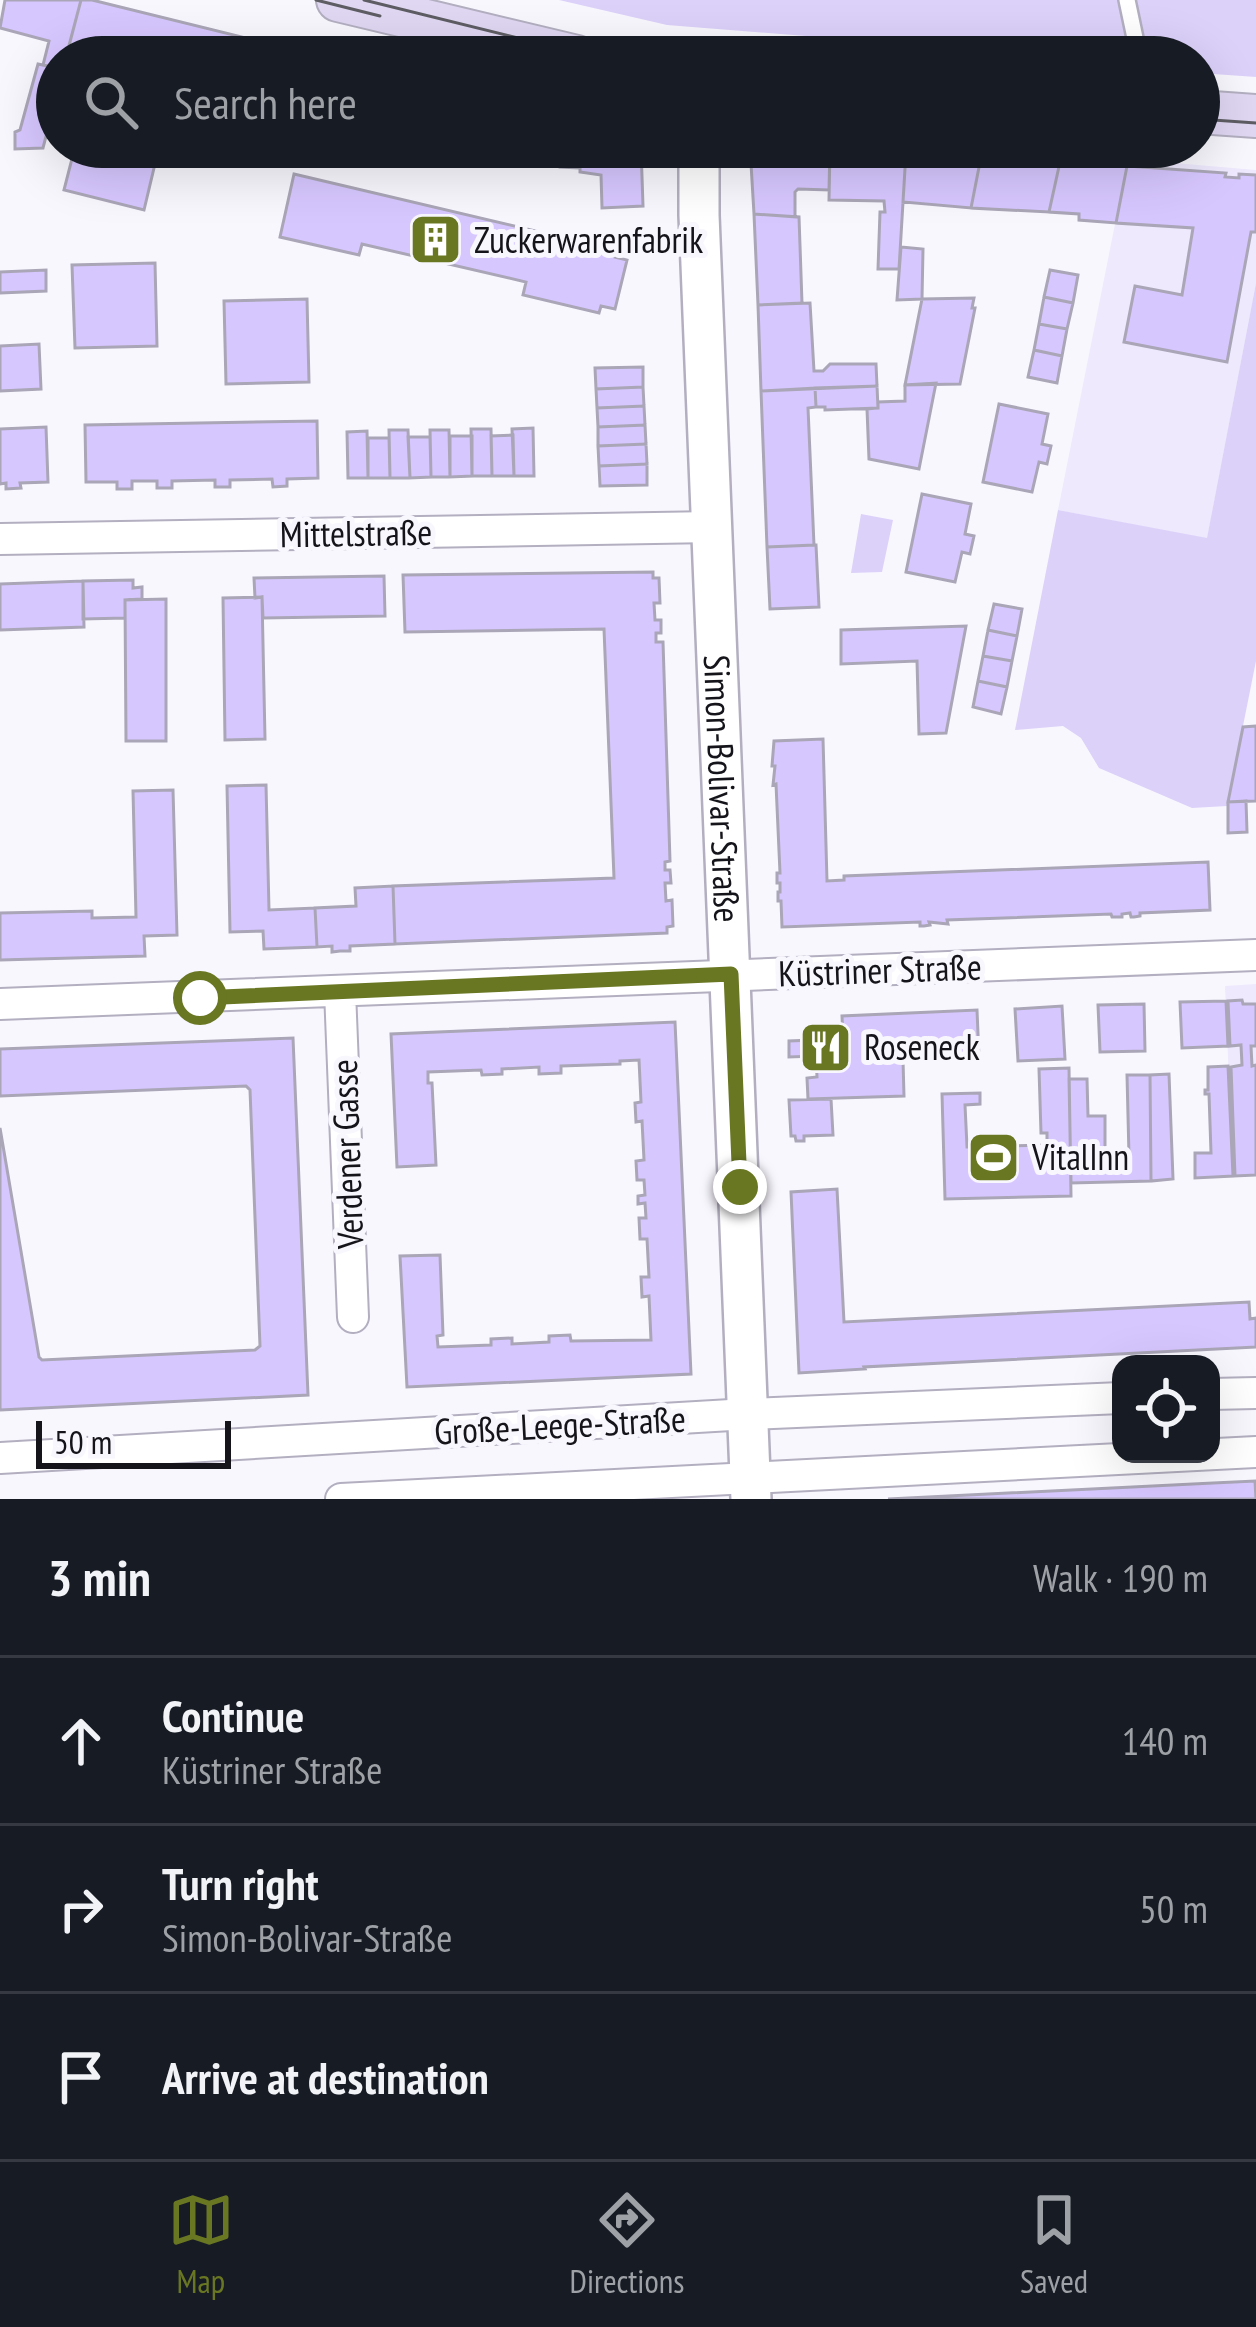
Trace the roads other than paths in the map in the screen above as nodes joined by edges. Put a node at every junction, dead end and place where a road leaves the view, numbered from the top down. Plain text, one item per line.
1 (338, 0) edge
2 (1127, 0) edge
3 (489, 36) edge
4 (1135, 36) edge
5 (1220, 113) edge
6 (1256, 116) edge
7 (699, 168) edge
8 (713, 527) junction
9 (0, 539) edge
10 (1256, 955) edge
11 (731, 974) junction
12 (340, 991) junction
13 (0, 1004) edge
14 (353, 1317) dead end
15 (1256, 1393) edge
16 (1220, 1394) edge
17 (1112, 1398) edge
18 (748, 1414) junction
19 (1256, 1452) edge
20 (0, 1458) edge
21 (750, 1488) edge
22 (341, 1499) edge

1 - 3 main road
2 - 4 lane
5 - 6 main road
7 - 8 street, Simon-Bolivar-Straße
8 - 9 street, Mittelstraße
8 - 11 street, Simon-Bolivar-Straße
10 - 11 street, Küstriner Straße
11 - 12 street, Küstriner Straße
11 - 18 street, Simon-Bolivar-Straße
12 - 13 street, Küstriner Straße
12 - 14 street, Verdener Gasse
15 - 16 street
17 - 18 street, Große-Leege-Straße
18 - 20 street, Große-Leege-Straße
18 - 21 street, Simon-Bolivar-Straße
19 - 21 street, Große-Leege-Straße
21 - 22 street, Große-Leege-Straße

